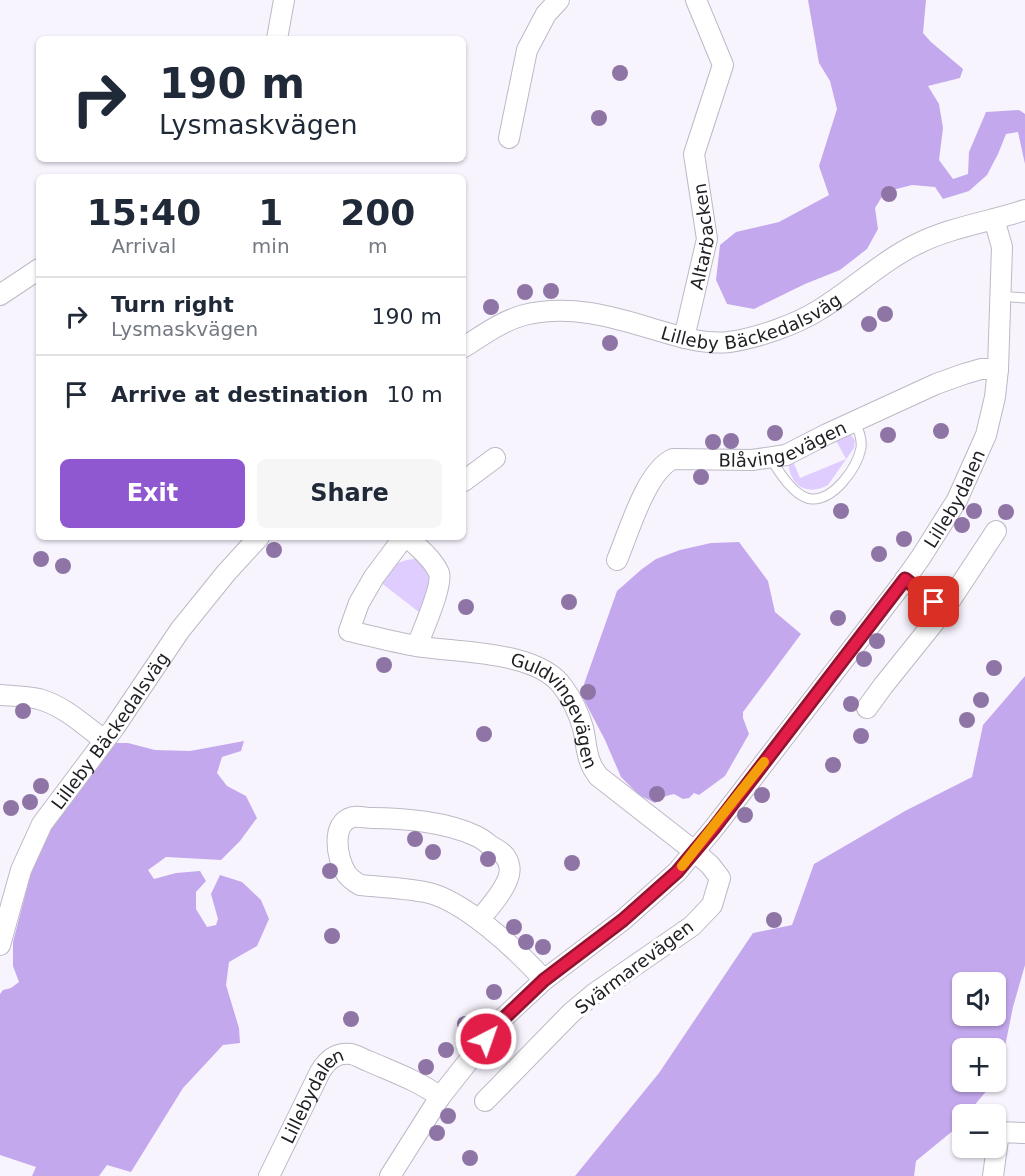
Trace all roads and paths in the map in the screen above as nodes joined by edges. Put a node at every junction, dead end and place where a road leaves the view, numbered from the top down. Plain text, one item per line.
1 (284, 0) edge
2 (559, 0) edge
3 (696, 0) edge
4 (278, 36) edge
5 (509, 138) dead end
6 (1025, 210) edge
7 (994, 219) junction
8 (36, 271) edge
9 (0, 295) edge
10 (1000, 296) junction
11 (1025, 298) edge
12 (684, 338) junction
13 (466, 345) edge
14 (998, 369) junction
15 (854, 422) junction
16 (770, 457) junction
17 (495, 458) dead end
18 (466, 480) edge
19 (996, 531) dead end
20 (256, 540) edge
21 (404, 540) edge
22 (409, 540) edge
23 (617, 560) dead end
24 (905, 579) junction
25 (944, 610) junction
26 (417, 646) junction
27 (0, 695) edge
28 (867, 708) dead end
29 (104, 741) junction
30 (694, 851) junction
31 (479, 920) junction
32 (0, 945) edge
33 (544, 980) junction
34 (440, 1097) junction
35 (485, 1101) dead end
36 (1025, 1133) edge
37 (269, 1176) edge
38 (390, 1176) edge
39 (993, 1176) edge

1 - 4 street
2 - 5 street
3 - 12 street, Altarbacken
6 - 7 street, Lilleby Bäckedalsväg
7 - 10 street, Lillebydalen
7 - 12 street, Lilleby Bäckedalsväg
8 - 9 street
10 - 11 lane
10 - 14 street, Lillebydalen
12 - 13 street, Lilleby Bäckedalsväg
14 - 15 street, Blåvingevägen
14 - 24 street, Lillebydalen
15 - 16 street, Blåvingevägen
15 - 16 lane
16 - 23 street, Blåvingevägen
17 - 18 street
19 - 25 street
20 - 29 street, Lilleby Bäckedalsväg
21 - 26 street, Guldvingevägen
22 - 26 street, Guldvingevägen
24 - 25 street
24 - 30 street, Lillebydalen
25 - 28 street
26 - 30 street, Guldvingevägen
27 - 29 street
29 - 32 street, Lilleby Bäckedalsväg
30 - 33 street, Lillebydalen
30 - 35 street, Svärmarevägen
31 - 31 street
31 - 33 street
33 - 34 street, Lillebydalen
34 - 37 street, Lillebydalen
34 - 38 street, Lillebydalen
36 - 39 street

